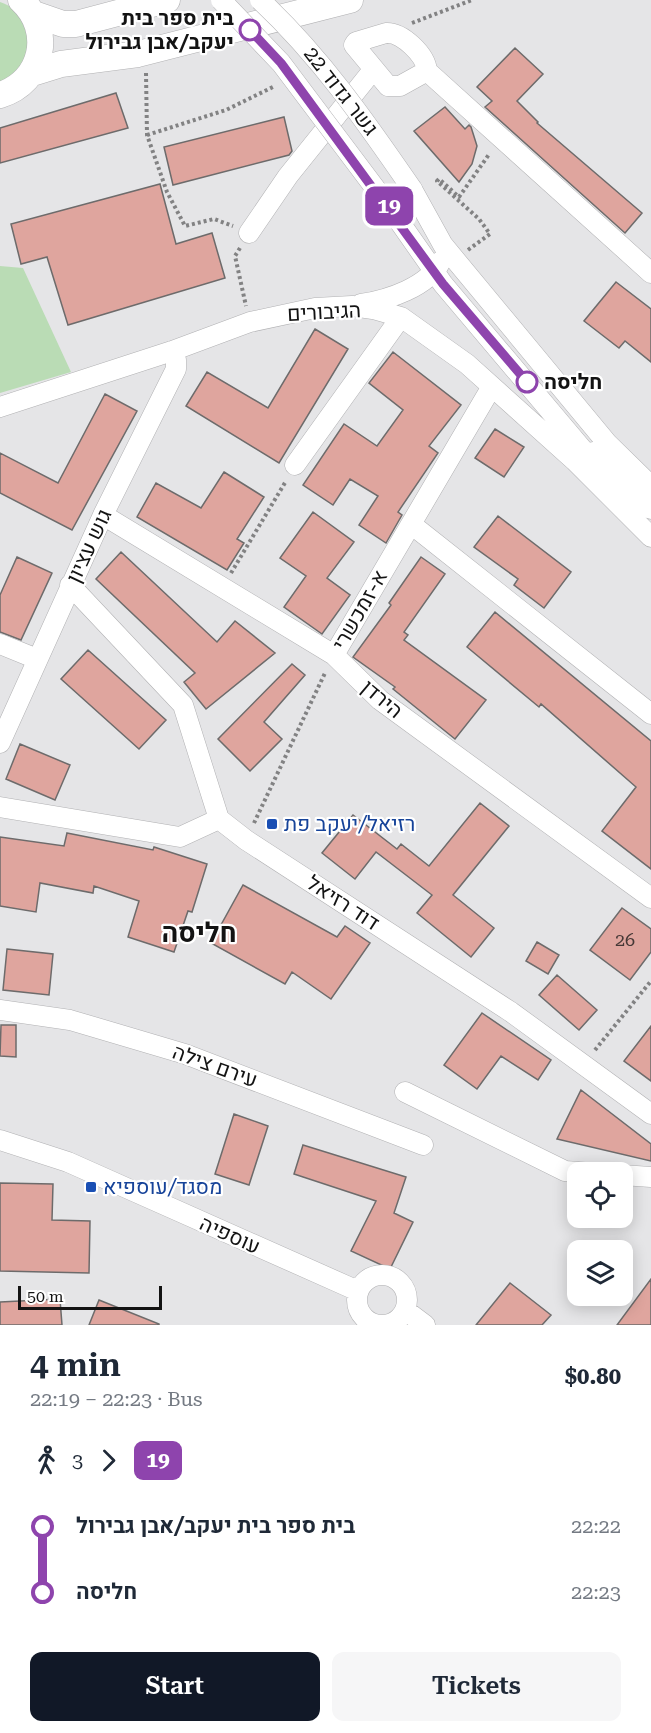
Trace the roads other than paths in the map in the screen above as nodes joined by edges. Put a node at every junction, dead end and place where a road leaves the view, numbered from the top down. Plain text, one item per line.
1 (167, 0) edge
2 (221, 0) edge
3 (260, 0) edge
4 (350, 0) edge
5 (27, 7) edge
6 (373, 70) junction
7 (426, 71) junction
8 (32, 73) junction
9 (0, 95) edge
10 (249, 233) road end
11 (443, 245) junction
12 (434, 272) junction
13 (651, 273) edge
14 (352, 306) junction
15 (401, 317) junction
16 (172, 351) junction
17 (491, 388) junction
18 (0, 407) edge
19 (570, 433) junction
20 (295, 465) road end
21 (651, 486) edge
22 (651, 509) edge
23 (103, 515) junction
24 (651, 523) edge
25 (411, 524) junction
26 (651, 537) edge
27 (70, 585) junction
28 (0, 644) edge
29 (333, 655) junction
30 (38, 659) junction
31 (651, 714) edge
32 (0, 743) edge
33 (0, 807) edge
34 (219, 819) junction
35 (651, 898) edge
36 (0, 1010) edge
37 (405, 1092) dead end
38 (651, 1114) edge
39 (0, 1140) edge
40 (423, 1145) dead end
41 (567, 1171) edge
42 (633, 1176) edge
43 (651, 1177) edge
44 (358, 1291) junction
45 (405, 1310) junction
46 (424, 1325) edge

1 - 5 main road
2 - 12 street, bridge
3 - 11 street, גשר גדוד 22, bridge
4 - 8 main road
5 - 8 main road
6 - 7 street
6 - 7 street
6 - 10 street
7 - 13 street
8 - 9 main road
11 - 12 street
11 - 21 street
12 - 14 street
12 - 19 street
14 - 15 street, הגיבורים
14 - 16 street, הגיבורים
15 - 17 street, הגיבורים
15 - 20 street
16 - 18 street, הגיבורים
16 - 23 street, גוש עציון
17 - 25 street, א-זמכשרי
17 - 26 street, הגיבורים
19 - 22 street
19 - 24 street
23 - 27 street, גוש עציון
23 - 29 street, הירדן
25 - 29 street, א-זמכשרי
25 - 31 street
27 - 30 street, גוש עציון
27 - 34 street
28 - 30 street
29 - 35 street, הירדן
30 - 32 street, גוש עציון
33 - 34 street
34 - 38 street, דוד רזיאל
36 - 40 street, עירם צילה
37 - 41 street
39 - 44 street, עוספיה
42 - 43 street
44 - 45 street
44 - 45 street
45 - 46 street

